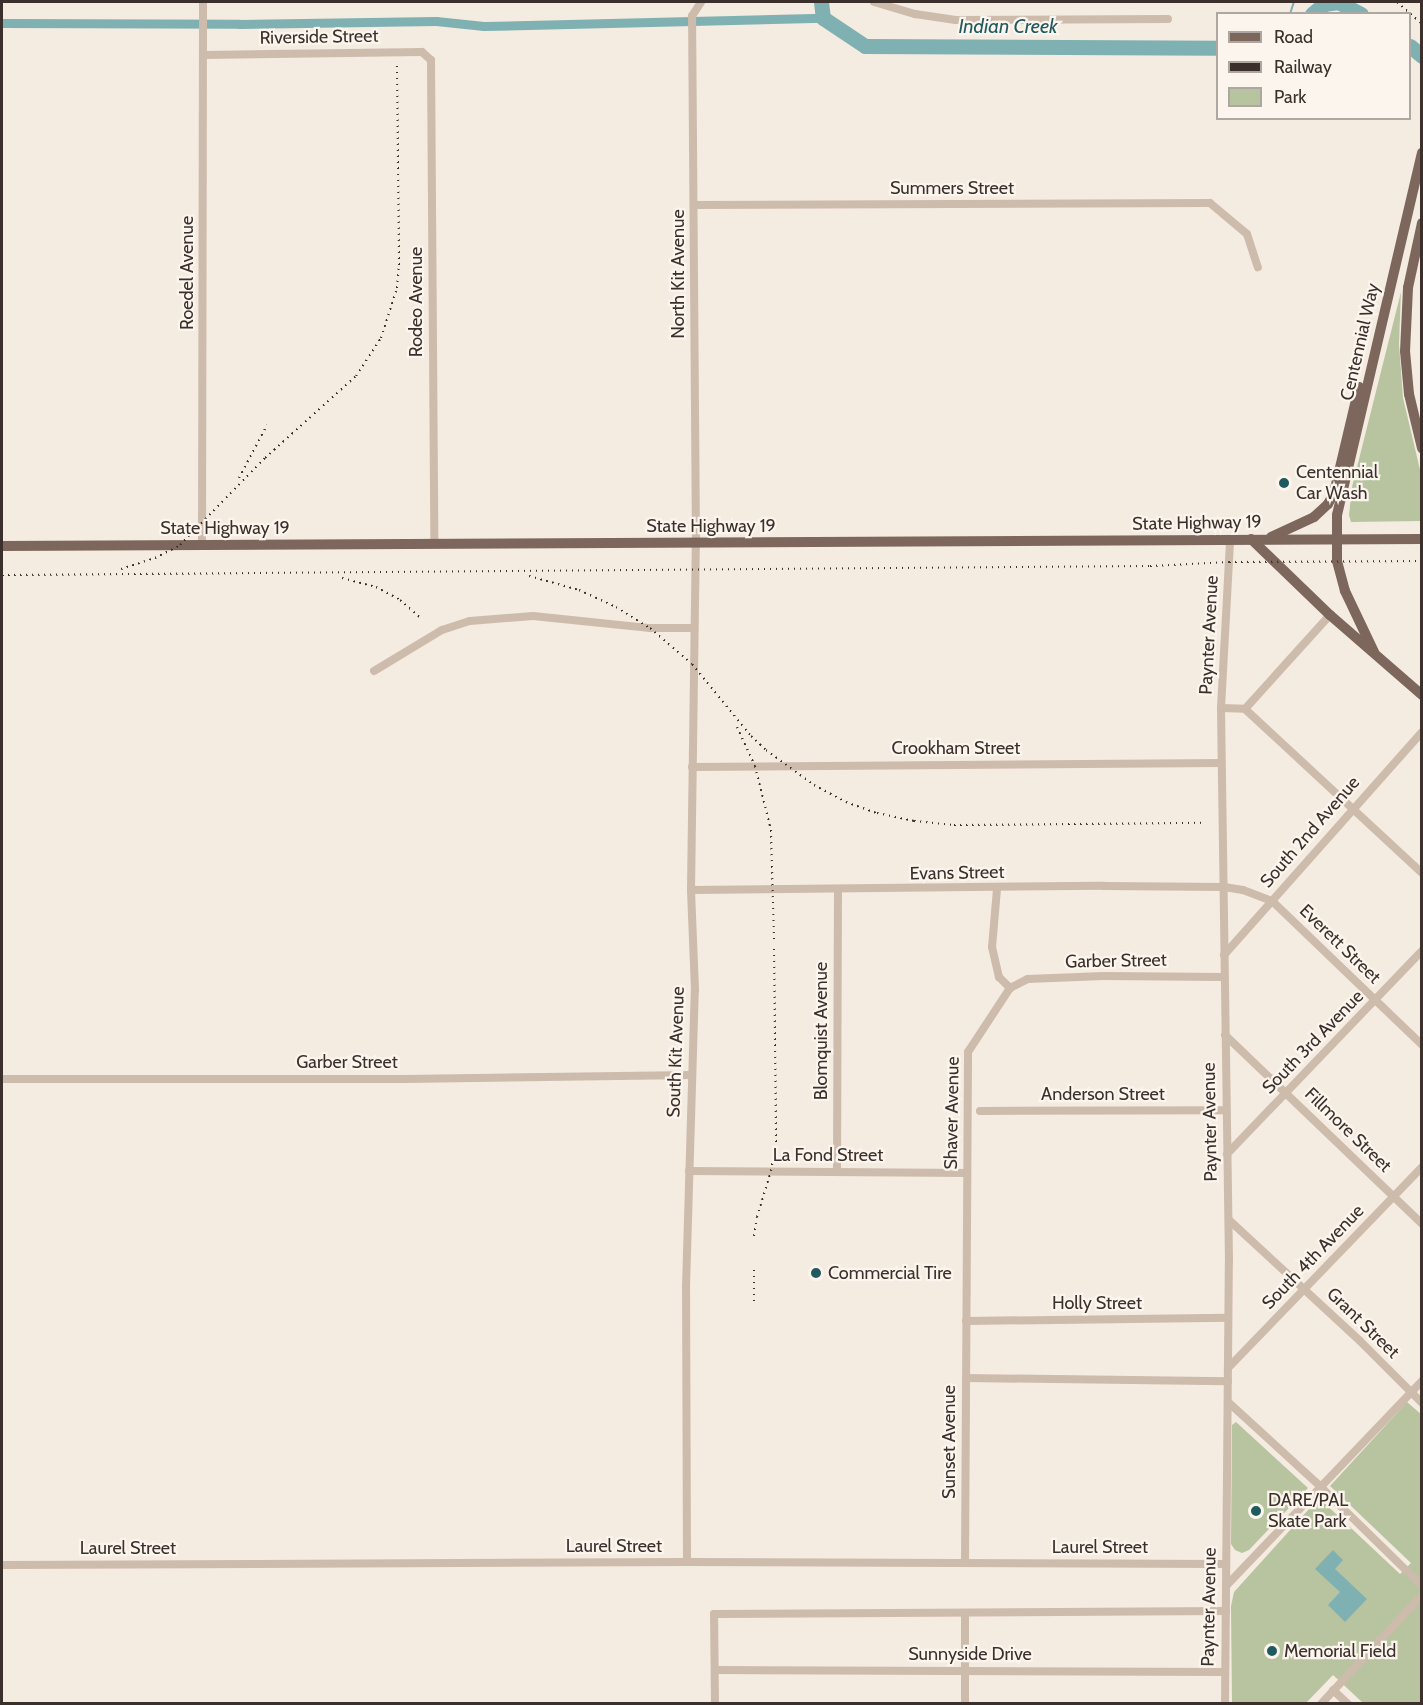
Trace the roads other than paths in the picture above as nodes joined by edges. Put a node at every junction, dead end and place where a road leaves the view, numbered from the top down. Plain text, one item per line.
1 (203, 2) edge
2 (874, 2) edge
3 (698, 4) edge
4 (1168, 19) dead end
5 (205, 55) junction
6 (431, 60) joint
7 (1422, 153) edge
8 (694, 205) junction
9 (1422, 223) edge
10 (1258, 267) dead end
11 (1381, 328) junction
12 (1422, 448) edge
13 (1251, 539) junction
14 (1268, 539) junction
15 (1335, 539) junction
16 (1422, 539) edge
17 (1230, 540) junction
18 (696, 543) junction
19 (434, 544) junction
20 (202, 545) junction
21 (2, 546) edge
22 (1330, 615) junction
23 (693, 628) junction
24 (1374, 652) junction
25 (374, 671) dead end
26 (1422, 695) edge
27 (1221, 708) junction
28 (1245, 709) junction
29 (1422, 732) edge
30 (1221, 763) junction
31 (692, 767) junction
32 (1352, 809) junction
33 (1422, 873) edge
34 (1224, 887) junction
35 (997, 889) junction
36 (691, 890) junction
37 (838, 891) junction
38 (1272, 901) junction
39 (1422, 951) edge
40 (1224, 955) junction
41 (1224, 977) junction
42 (1010, 988) junction
43 (1376, 1002) junction
44 (1225, 1035) junction
45 (1422, 1045) edge
46 (692, 1075) junction
47 (2, 1079) edge
48 (1286, 1094) junction
49 (1226, 1110) junction
50 (980, 1111) dead end
51 (1227, 1154) junction
52 (1422, 1167) edge
53 (689, 1171) junction
54 (837, 1172) junction
55 (967, 1173) junction
56 (1394, 1197) junction
57 (1228, 1220) junction
58 (1422, 1224) edge
59 (1304, 1290) junction
60 (1228, 1318) junction
61 (966, 1321) junction
62 (1227, 1368) junction
63 (966, 1378) junction
64 (1228, 1381) junction
65 (1422, 1381) edge
66 (1411, 1392) junction
67 (1228, 1402) junction
68 (1422, 1403) edge
69 (1321, 1487) junction
70 (687, 1562) junction
71 (965, 1563) junction
72 (1226, 1564) junction
73 (2, 1565) edge
74 (1226, 1586) junction
75 (1422, 1586) edge
76 (1422, 1595) edge
77 (1226, 1611) junction
78 (965, 1613) junction
79 (715, 1670) junction
80 (965, 1671) junction
81 (1225, 1672) junction
82 (1333, 1690) junction
83 (715, 1704) edge
84 (965, 1704) edge
85 (1225, 1704) edge
86 (1321, 1704) edge
87 (1348, 1704) edge

1 - 5 street, Roedel Avenue
2 - 4 street
3 - 8 street, North Kit Avenue
5 - 6 street, Riverside Street
5 - 20 street, Roedel Avenue
6 - 19 street, Rodeo Avenue
7 - 11 main road, Centennial Way
8 - 10 street, Summers Street
8 - 18 street, North Kit Avenue
9 - 12 main road, Centennial Way
11 - 14 main road
11 - 15 main road, Centennial Way
13 - 14 main road, State Highway 19
13 - 17 main road, State Highway 19
13 - 22 main road
14 - 15 main road, State Highway 19
15 - 16 main road, State Highway 19
15 - 24 main road, Centennial Way
17 - 18 main road, State Highway 19
17 - 27 street, Paynter Avenue
18 - 19 main road, State Highway 19
18 - 23 street, South Kit Avenue
19 - 20 main road, State Highway 19
20 - 21 main road, State Highway 19
22 - 24 main road
22 - 28 street
23 - 25 street
23 - 31 street, South Kit Avenue
24 - 26 main road
27 - 28 street
27 - 30 street, Paynter Avenue
28 - 32 street
29 - 32 street, South 2nd Avenue
30 - 31 street, Crookham Street
30 - 34 street, Paynter Avenue
31 - 36 street, South Kit Avenue
32 - 33 street
32 - 38 street, South 2nd Avenue
34 - 35 street, Evans Street
34 - 38 street, Everett Street
34 - 40 street, Paynter Avenue
35 - 37 street, Evans Street
35 - 42 street
36 - 37 street, Evans Street
36 - 46 street, South Kit Avenue
37 - 54 street, Blomquist Avenue
38 - 40 street, South 2nd Avenue
38 - 43 street, Everett Street
39 - 43 street, South 3rd Avenue
40 - 41 street, Paynter Avenue
41 - 42 street, Garber Street
41 - 44 street, Paynter Avenue
42 - 55 street, Shaver Avenue
43 - 45 street, Everett Street
43 - 48 street, South 3rd Avenue
44 - 48 street, Fillmore Street
44 - 49 street, Paynter Avenue
46 - 47 street, Garber Street
46 - 53 street, South Kit Avenue
48 - 51 street, South 3rd Avenue
48 - 56 street, Fillmore Street
49 - 50 street, Anderson Street
49 - 51 street, Paynter Avenue
51 - 57 street, Paynter Avenue
52 - 56 street, South 4th Avenue
53 - 54 street, La Fond Street
53 - 70 street, South Kit Avenue
54 - 55 street, La Fond Street
55 - 61 street, Shaver Avenue
56 - 58 street, Fillmore Street
56 - 59 street, South 4th Avenue
57 - 59 street, Grant Street
57 - 60 street, Paynter Avenue
59 - 62 street, South 4th Avenue
59 - 66 street, Grant Street
60 - 61 street, Holly Street
60 - 62 street, Paynter Avenue
61 - 63 street, Sunset Avenue
62 - 64 street, Paynter Avenue
63 - 64 street
63 - 71 street, Sunset Avenue
64 - 67 street, Paynter Avenue
65 - 66 street
66 - 68 street, Grant Street
66 - 69 street
67 - 69 street
67 - 72 street, Paynter Avenue
69 - 74 street
69 - 75 street
70 - 71 street, Laurel Street
70 - 73 street, Laurel Street
71 - 72 street, Laurel Street
72 - 74 street, Paynter Avenue
74 - 77 street, Paynter Avenue
76 - 82 street
77 - 78 street
77 - 81 street, Paynter Avenue
78 - 79 street
78 - 80 street
79 - 80 street, Sunnyside Drive
79 - 83 street
80 - 81 street, Sunnyside Drive
80 - 84 street
81 - 85 street, Paynter Avenue
82 - 86 street
82 - 87 street

